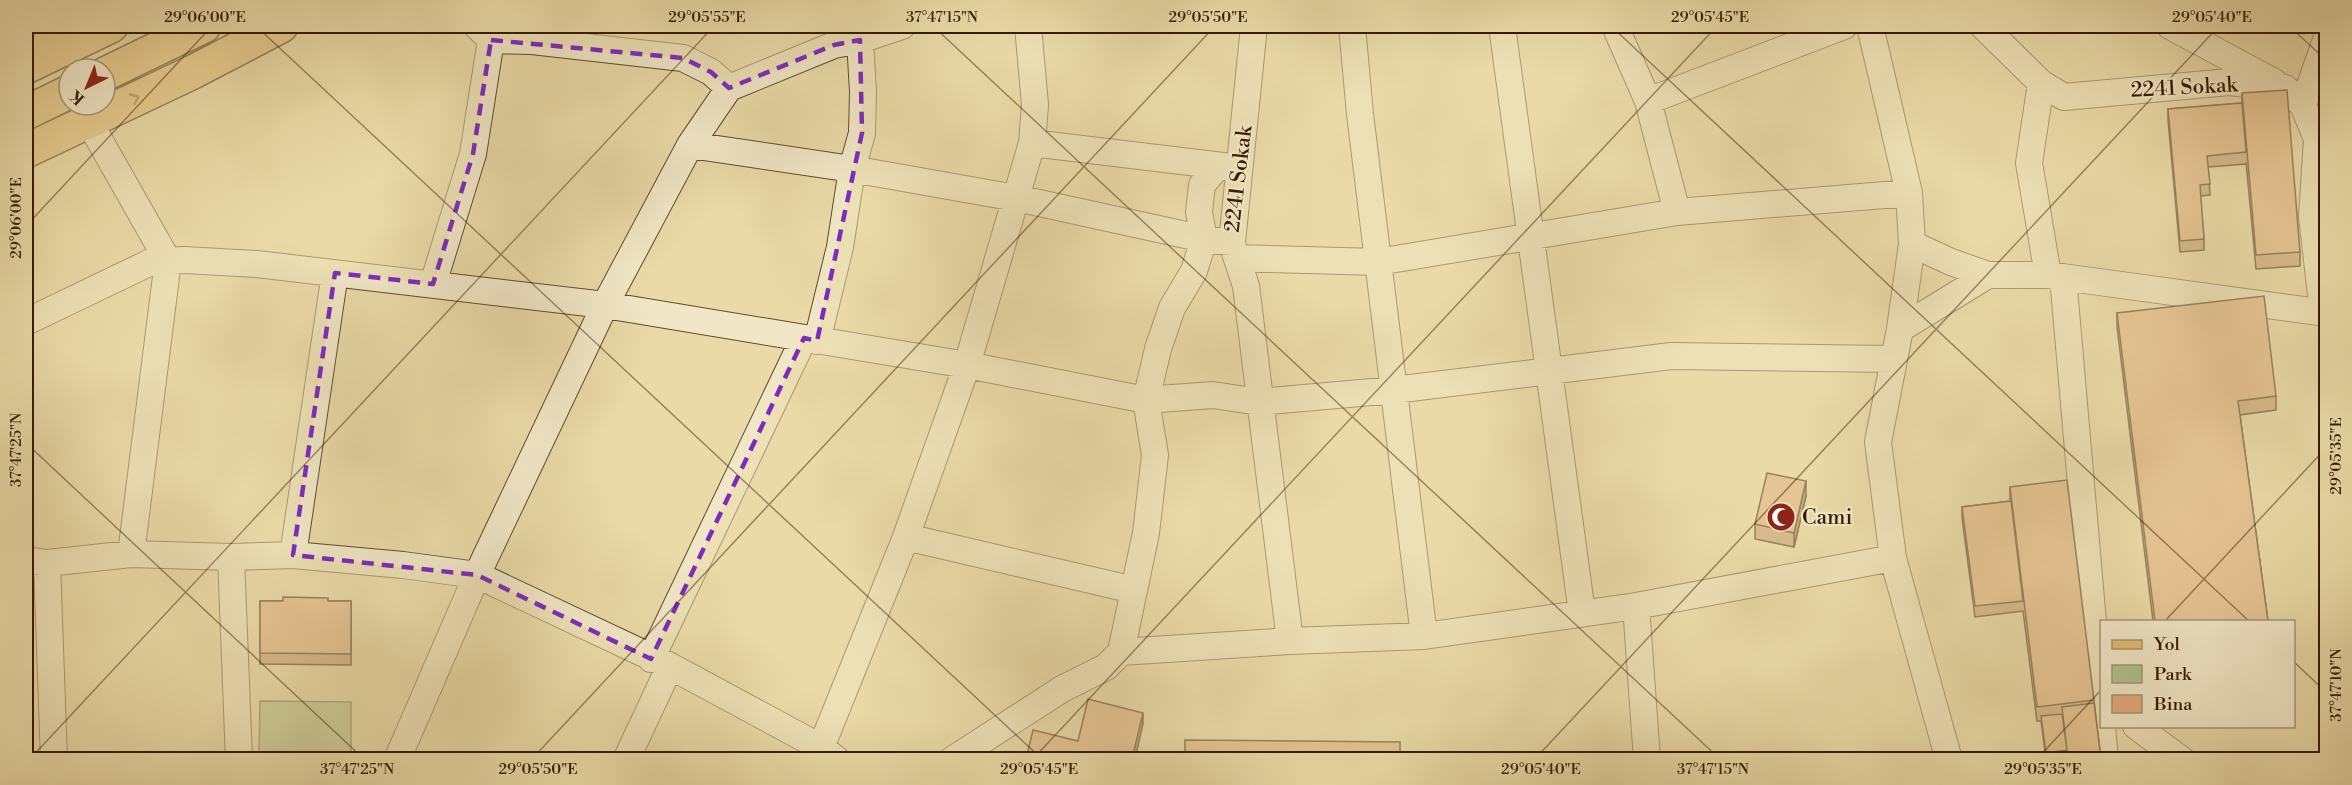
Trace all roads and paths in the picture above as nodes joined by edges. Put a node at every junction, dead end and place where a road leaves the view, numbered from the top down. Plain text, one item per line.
1 (48, 26) edge
2 (111, 26) edge
3 (204, 26) edge
4 (281, 26) edge
5 (902, 26) edge
6 (1028, 26) edge
7 (1254, 26) edge
8 (1352, 26) edge
9 (1502, 26) edge
10 (1615, 26) edge
11 (1844, 26) edge
12 (1870, 26) edge
13 (1983, 26) edge
14 (2170, 26) edge
15 (484, 33) edge
16 (26, 36) edge
17 (845, 37) edge
18 (2326, 40) edge
19 (26, 67) edge
20 (117, 68) edge
21 (2041, 83) junction
22 (729, 88) junction
23 (2294, 97) junction
24 (57, 98) edge
25 (1648, 101) junction
26 (26, 113) edge
27 (88, 120) junction
28 (1032, 143) junction
29 (690, 145) junction
30 (26, 151) edge
31 (1229, 167) junction
32 (852, 169) junction
33 (1910, 193) junction
34 (1016, 198) junction
35 (1677, 212) junction
36 (1530, 237) junction
37 (1204, 239) junction
38 (1912, 244) junction
39 (1234, 250) junction
40 (168, 261) junction
41 (1378, 262) junction
42 (335, 273) junction
43 (1988, 275) junction
44 (2056, 276) junction
45 (433, 284) junction
46 (605, 305) junction
47 (2325, 313) edge
48 (26, 322) edge
49 (1900, 329) junction
50 (810, 340) junction
51 (1894, 359) junction
52 (967, 365) junction
53 (1550, 370) junction
54 (1394, 390) junction
55 (1146, 400) junction
56 (1259, 402) junction
57 (906, 537) junction
58 (131, 554) junction
59 (293, 555) junction
60 (231, 557) junction
61 (1893, 558) junction
62 (36, 561) edge
63 (477, 575) junction
64 (1134, 590) junction
65 (1636, 606) junction
66 (1582, 613) junction
67 (1424, 636) junction
68 (1290, 640) junction
69 (1121, 652) junction
70 (661, 663) junction
71 (2100, 701) edge
72 (2102, 728) edge
73 (2139, 728) edge
74 (825, 756) edge
75 (54, 759) edge
76 (239, 759) edge
77 (397, 759) edge
78 (626, 759) edge
79 (952, 759) edge
80 (1647, 759) edge
81 (1949, 759) edge
82 (2104, 759) edge
83 (2182, 759) edge

1 - 16 main road
2 - 19 main road
3 - 20 main road
27 -> 4 main road
5 - 17 street
6 - 28 street
7 - 31 street, 2241 Sokak
8 - 41 street
9 - 36 street
10 - 25 street
11 - 25 street
12 - 33 street
13 - 21 street, 2241 Sokak
14 - 23 street
15 - 22 street
15 - 45 street
17 - 22 street
17 - 32 street
18 - 23 street
21 - 23 street, 2241 Sokak
21 - 44 street
22 - 29 street
23 - 47 street
24 - 26 main road
25 - 35 street
27 - 30 main road
27 - 40 street
28 - 31 street
28 - 34 street
29 - 32 street
29 - 46 street
31 - 37 street
31 - 39 street, 2241 Sokak
32 - 34 street
32 - 50 street
33 - 35 street
33 - 38 street
34 - 37 street
34 - 52 street
35 - 36 street
36 - 41 street
36 - 53 street
37 - 39 street, 2241 Sokak
37 - 55 street, 2241 Sokak
38 - 43 street
38 - 49 street
39 - 41 street
39 - 56 street
40 - 42 street
40 - 48 street
40 - 58 street
41 - 54 street
42 - 45 street
42 - 59 street
43 - 44 street
43 - 49 street
44 - 47 street
44 - 71 street
45 - 46 street
46 - 50 street
46 - 63 street
49 - 51 street
50 - 52 street
50 - 70 street
51 - 53 street
51 - 61 street
52 - 55 street
52 - 57 street
53 - 54 street
53 - 66 street
54 - 56 street
54 - 67 street
55 - 56 street
55 - 64 street
56 - 68 street
57 - 64 street
57 - 74 street
58 - 60 street
58 - 62 street
59 - 60 street
59 - 63 street
60 - 76 street
61 - 65 street
61 - 81 street
62 - 75 street
63 - 70 street
63 - 77 street
64 - 69 street
65 - 66 street
65 - 80 street
66 - 67 street
67 - 68 street
68 - 69 street
69 - 79 street
70 - 74 street
70 - 78 street
72 - 82 street
73 - 83 street

